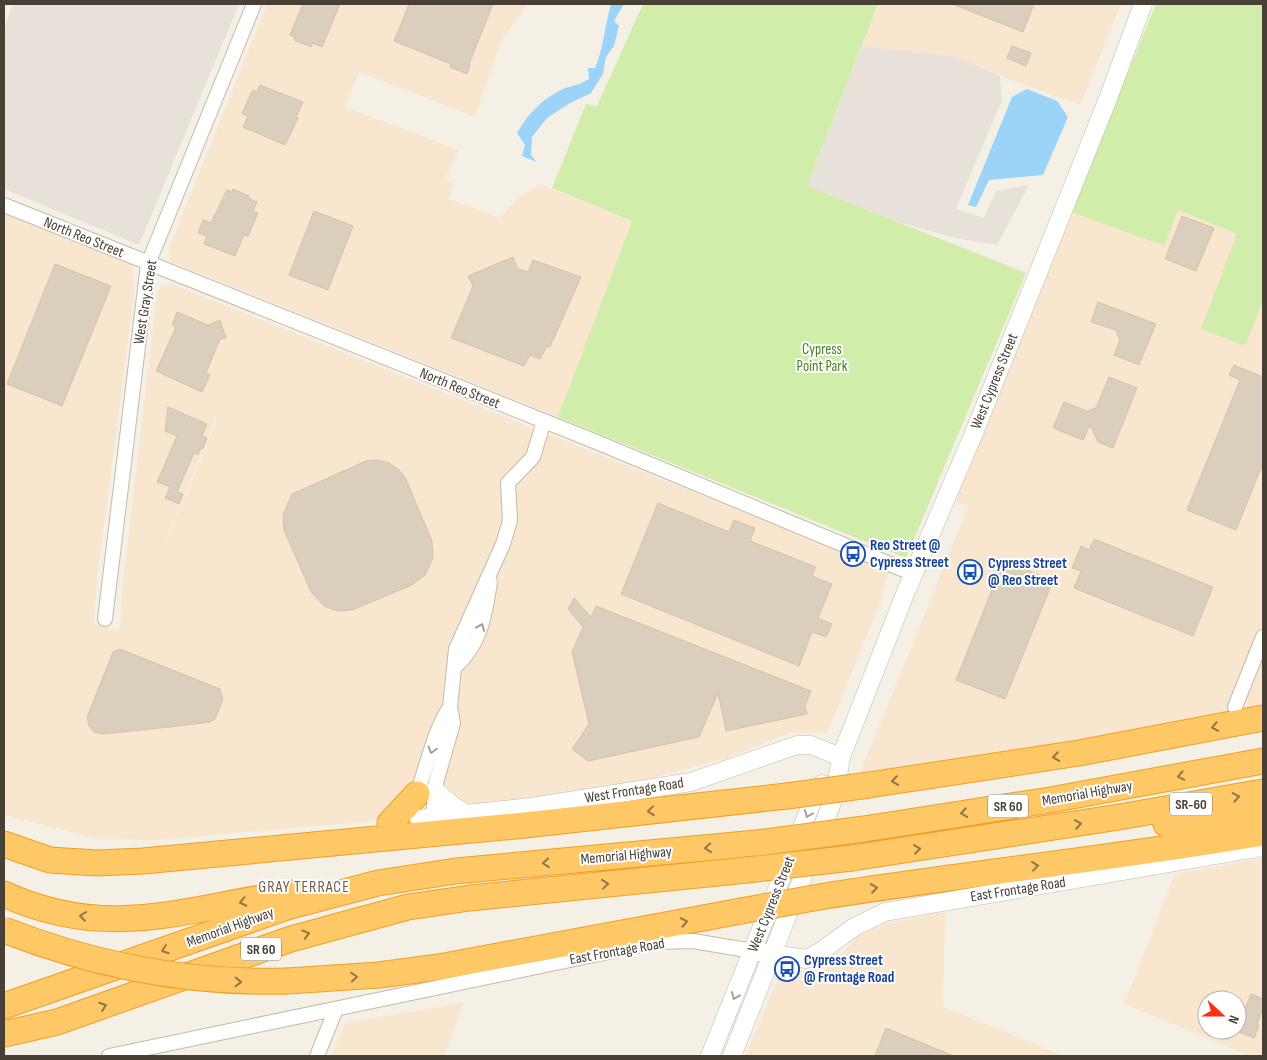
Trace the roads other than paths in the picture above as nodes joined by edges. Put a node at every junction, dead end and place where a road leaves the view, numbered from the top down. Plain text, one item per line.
1 (254, 4) edge
2 (1143, 4) edge
3 (4, 205) edge
4 (148, 264) junction
5 (544, 421) junction
6 (914, 574) junction
7 (105, 619) dead end
8 (1263, 637) edge
9 (1235, 707) dead end
10 (1263, 718) edge
11 (841, 757) junction
12 (1263, 761) edge
13 (426, 792) junction
14 (1263, 792) edge
15 (466, 814) junction
16 (1263, 814) edge
17 (1119, 817) junction
18 (426, 818) junction
19 (390, 823) junction
20 (1263, 833) edge
21 (4, 838) edge
22 (4, 844) edge
23 (1263, 847) edge
24 (378, 883) junction
25 (4, 894) edge
26 (4, 930) edge
27 (753, 951) junction
28 (772, 954) junction
29 (4, 1006) edge
30 (336, 1009) junction
31 (57, 1022) junction
32 (4, 1034) edge
33 (4, 1046) edge
34 (109, 1056) edge
35 (318, 1056) edge
36 (710, 1056) edge
37 (732, 1056) edge

1 - 4 street, West Gray Street
2 - 6 street, West Cypress Street
3 - 4 street, North Reo Street
4 - 5 street, North Reo Street
4 - 7 street, West Gray Street
5 - 6 street, North Reo Street
5 - 13 street
6 - 11 street, West Cypress Street
8 - 9 street
10 -> 22 highway, bridge
11 - 15 street, West Frontage Road
11 -> 27 street, West Cypress Street
11 - 28 street, West Cypress Street
12 -> 24 highway, Memorial Highway / SR 60, bridge
13 - 15 street
13 - 18 street
13 - 19 highway
17 -> 14 highway, Memorial Highway / SR-60
15 - 18 street, West Frontage Road
16 - 17 highway, Memorial Highway / SR 60
31 -> 17 highway, Memorial Highway / SR 60, bridge
18 - 19 highway
19 - 21 highway
26 -> 20 highway, bridge
23 - 28 street, East Frontage Road
24 -> 25 highway
24 -> 29 highway, Memorial Highway / SR 60
27 - 28 street, East Frontage Road
27 - 30 street, East Frontage Road
27 -> 36 street, West Cypress Street
28 - 37 street, West Cypress Street
30 - 34 street, East Frontage Road
30 - 35 street
31 - 32 highway, Memorial Highway / SR 60
31 - 33 highway

